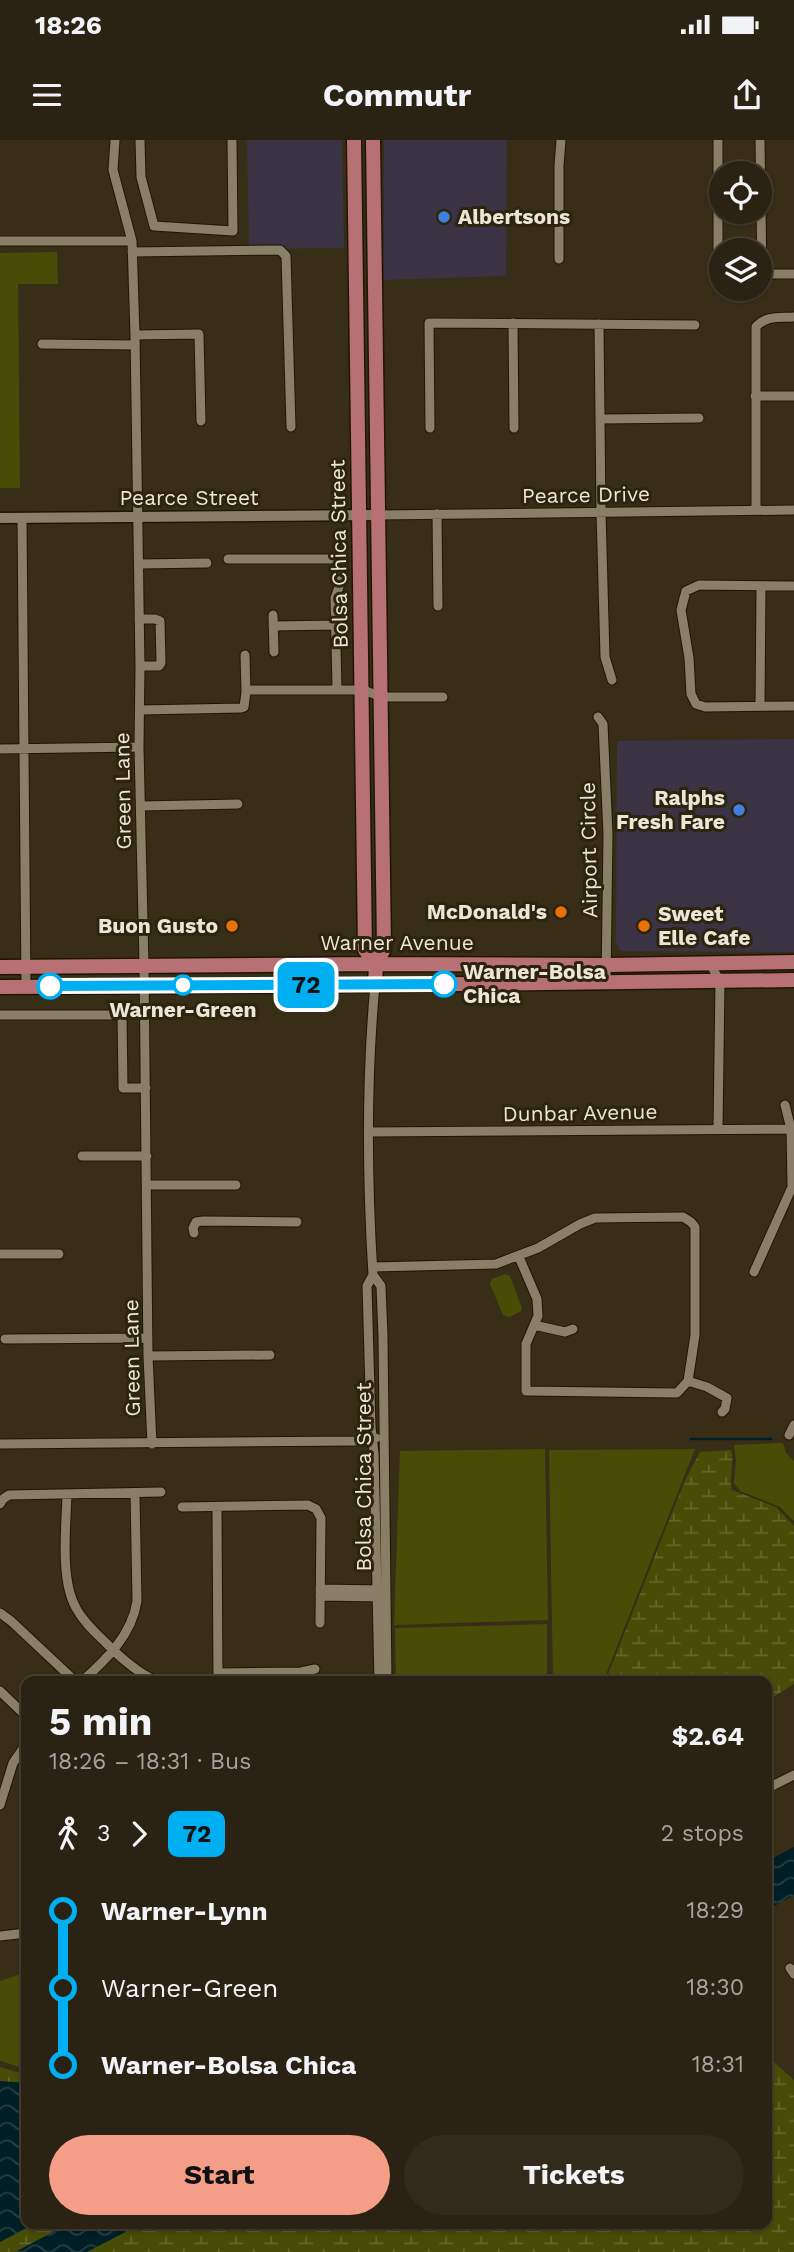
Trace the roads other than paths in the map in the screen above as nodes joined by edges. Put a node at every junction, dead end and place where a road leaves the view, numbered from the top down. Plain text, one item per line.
1 (115, 140) edge
2 (139, 140) edge
3 (232, 140) edge
4 (354, 140) edge
5 (373, 140) edge
6 (561, 140) edge
7 (718, 140) edge
8 (760, 140) edge
9 (374, 187) junction
10 (355, 188) junction
11 (718, 238) edge
12 (761, 238) edge
13 (0, 241) edge
14 (132, 241) junction
15 (132, 252) junction
16 (559, 259) dead end
17 (772, 274) edge
18 (794, 274) edge
19 (794, 317) edge
20 (513, 323) junction
21 (599, 324) junction
22 (695, 325) dead end
23 (135, 340) junction
24 (42, 344) dead end
25 (755, 396) junction
26 (794, 396) edge
27 (699, 418) dead end
28 (601, 419) junction
29 (201, 421) dead end
30 (291, 427) dead end
31 (430, 428) dead end
32 (514, 428) dead end
33 (757, 510) junction
34 (794, 510) edge
35 (601, 512) junction
36 (437, 514) junction
37 (378, 515) junction
38 (359, 516) junction
39 (139, 517) junction
40 (0, 518) edge
41 (22, 518) junction
42 (228, 559) dead end
43 (207, 563) dead end
44 (139, 564) junction
45 (761, 586) junction
46 (794, 586) edge
47 (438, 606) dead end
48 (273, 615) dead end
49 (139, 620) junction
50 (336, 625) junction
51 (273, 626) junction
52 (274, 652) dead end
53 (245, 655) dead end
54 (140, 666) junction
55 (612, 680) dead end
56 (337, 690) junction
57 (363, 690) junction
58 (246, 692) junction
59 (382, 697) junction
60 (443, 697) dead end
61 (760, 706) junction
62 (794, 706) edge
63 (140, 710) junction
64 (598, 717) dead end
65 (139, 747) junction
66 (0, 748) edge
67 (25, 748) junction
68 (365, 799) junction
69 (383, 799) junction
70 (238, 804) dead end
71 (141, 806) junction
72 (794, 962) edge
73 (709, 963) junction
74 (376, 964) junction
75 (144, 965) junction
76 (607, 965) junction
77 (26, 966) junction
78 (0, 967) edge
79 (794, 979) edge
80 (720, 982) junction
81 (606, 983) junction
82 (144, 985) junction
83 (375, 985) junction
84 (26, 986) junction
85 (0, 987) edge
86 (0, 1016) edge
87 (146, 1088) junction
88 (785, 1105) dead end
89 (718, 1129) junction
90 (791, 1129) junction
91 (369, 1132) junction
92 (82, 1156) dead end
93 (146, 1156) junction
94 (147, 1185) junction
95 (236, 1185) dead end
96 (297, 1222) dead end
97 (194, 1233) dead end
98 (0, 1254) edge
99 (59, 1254) dead end
100 (519, 1257) junction
101 (373, 1271) junction
102 (754, 1272) dead end
103 (534, 1325) junction
104 (573, 1329) dead end
105 (148, 1338) junction
106 (5, 1339) dead end
107 (270, 1355) dead end
108 (148, 1356) junction
109 (688, 1381) junction
110 (722, 1412) dead end
111 (794, 1425) edge
112 (789, 1435) dead end
113 (385, 1436) junction
114 (373, 1439) junction
115 (0, 1444) edge
116 (152, 1444) junction
117 (161, 1492) dead end
118 (135, 1493) junction
119 (67, 1495) junction
120 (2, 1501) edge
121 (182, 1507) dead end
122 (217, 1507) junction
123 (320, 1593) junction
124 (381, 1593) junction
125 (0, 1614) edge
126 (320, 1623) dead end
127 (112, 1649) junction
128 (315, 1669) dead end
129 (72, 1676) edge
130 (85, 1676) edge
131 (144, 1676) edge
132 (218, 1676) edge
133 (235, 1676) edge
134 (379, 1676) edge
135 (387, 1676) edge
136 (0, 1691) edge
137 (21, 1711) edge
138 (21, 1751) edge
139 (794, 1775) edge
140 (772, 1786) edge
141 (0, 1802) edge
142 (21, 1934) edge
143 (0, 1937) edge

1 - 14 street, Green Lane
2 - 3 street
4 - 10 main road, Bolsa Chica Street
5 - 9 main road, Bolsa Chica Street
6 - 16 street
7 - 11 street
8 - 12 street
9 - 10 main road
9 - 37 main road, Bolsa Chica Street
10 - 38 main road, Bolsa Chica Street
13 - 14 street
14 - 15 street, Green Lane
15 - 23 street, Green Lane
15 - 30 street
17 - 18 street
19 - 25 street
20 - 21 street
20 - 31 street
20 - 32 street
21 - 22 street
21 - 28 street
23 - 24 street
23 - 29 street
23 - 39 street, Green Lane
25 - 26 street
25 - 33 street
27 - 28 street
28 - 35 street
33 - 34 street, Pearce Drive
33 - 35 street, Pearce Drive
35 - 36 street, Pearce Drive
35 - 55 street
36 - 37 street, Pearce Drive
36 - 47 street
37 - 38 street, Pearce Street
37 - 59 main road, Bolsa Chica Street
38 - 39 street, Pearce Street
38 - 57 main road, Bolsa Chica Street
39 - 41 street, Pearce Street
39 - 44 street, Green Lane
40 - 41 street, Pearce Street
41 - 67 street
42 - 50 street
43 - 44 street
44 - 49 street, Green Lane
45 - 46 street
45 - 61 street
45 - 61 street
48 - 51 street
49 - 54 street, Green Lane
49 - 54 street
50 - 51 street
50 - 56 street
51 - 52 street
53 - 58 street
54 - 63 street, Green Lane
56 - 57 street
56 - 58 street
57 - 59 street
57 - 68 main road, Bolsa Chica Street
58 - 63 street
59 - 60 street
59 - 69 main road, Bolsa Chica Street
61 - 62 street
63 - 65 street, Green Lane
64 - 76 street, Airport Circle
65 - 67 street
65 - 71 street, Green Lane
66 - 67 street
67 - 77 street
68 - 69 main road
68 - 74 main road, Bolsa Chica Street
69 - 74 main road, Bolsa Chica Street
70 - 71 street
71 - 75 street, Green Lane
72 - 73 main road, Warner Avenue
73 - 76 main road, Warner Avenue
73 - 80 street
74 - 75 main road, Warner Avenue
74 - 76 main road, Warner Avenue
74 - 83 main road, Bolsa Chica Street
75 - 77 main road, Warner Avenue
75 - 82 street, Green Lane
76 - 81 street, Airport Circle
77 - 78 main road, Warner Avenue
77 - 84 street
79 - 80 main road, Warner Avenue
80 - 81 main road, Warner Avenue
80 - 89 street
81 - 83 main road, Warner Avenue
82 - 83 main road, Warner Avenue
82 - 84 main road, Warner Avenue
82 - 87 street, Green Lane
83 - 91 street, Bolsa Chica Street
84 - 85 main road, Warner Avenue
86 - 87 street
87 - 93 street, Green Lane
88 - 90 street
89 - 90 street, Dunbar Avenue
89 - 91 street, Dunbar Avenue
90 - 102 street
91 - 101 street, Bolsa Chica Street
92 - 93 street
93 - 94 street, Green Lane
94 - 95 street
94 - 105 street, Green Lane
96 - 97 street
98 - 99 street
100 - 101 street
100 - 103 street
100 - 109 street
101 - 113 street, Bolsa Chica Street
101 - 114 street, Bolsa Chica Street
103 - 104 street
103 - 109 street
105 - 106 street
105 - 108 street, Green Lane
107 - 108 street
108 - 116 street, Green Lane
109 - 110 street
111 - 112 street
113 - 114 street
113 - 124 street, Bolsa Chica Street
114 - 116 street
114 - 124 street, Bolsa Chica Street
115 - 116 street
117 - 118 street
118 - 119 street
118 - 127 street
119 - 120 street
119 - 127 street
121 - 122 street
122 - 123 street
122 - 132 street
123 - 124 street
123 - 126 street
124 - 134 street, Bolsa Chica Street
124 - 135 street, Bolsa Chica Street
125 - 129 street
127 - 130 street
127 - 131 street
128 - 133 street
136 - 137 street
138 - 141 street
139 - 140 street
142 - 143 street

